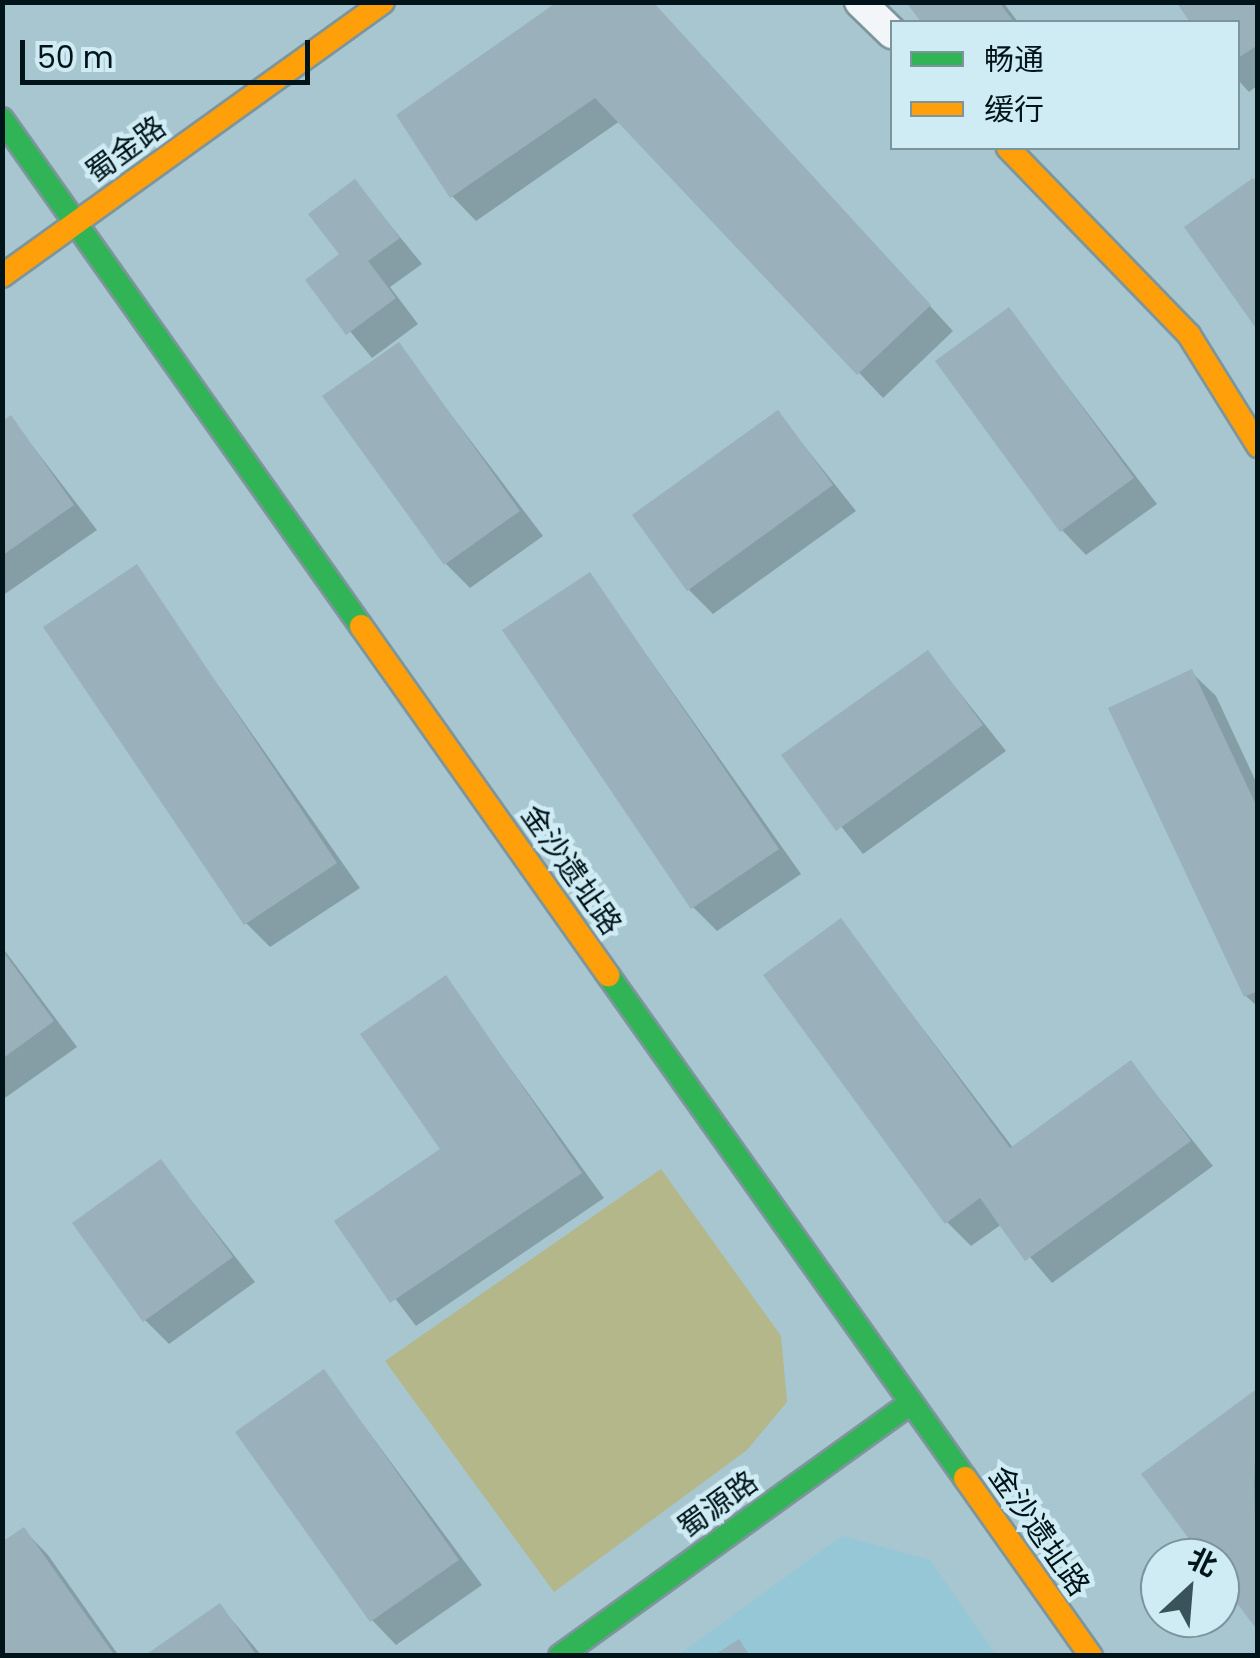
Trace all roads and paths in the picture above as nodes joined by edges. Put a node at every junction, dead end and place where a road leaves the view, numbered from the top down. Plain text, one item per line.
1 (383, 2) edge
2 (860, 2) edge
3 (890, 31) edge
4 (2, 120) edge
5 (1010, 150) edge
6 (76, 223) junction
7 (2, 276) edge
8 (1258, 446) edge
9 (911, 1402) junction
10 (560, 1656) edge
11 (1091, 1656) edge

1 - 6 street, 蜀金路
2 - 3 street
4 - 6 street, 金沙遗址路
5 - 8 street
6 - 7 street, 蜀金路
6 - 9 street, 金沙遗址路
9 - 10 street, 蜀源路
9 - 11 street, 金沙遗址路

